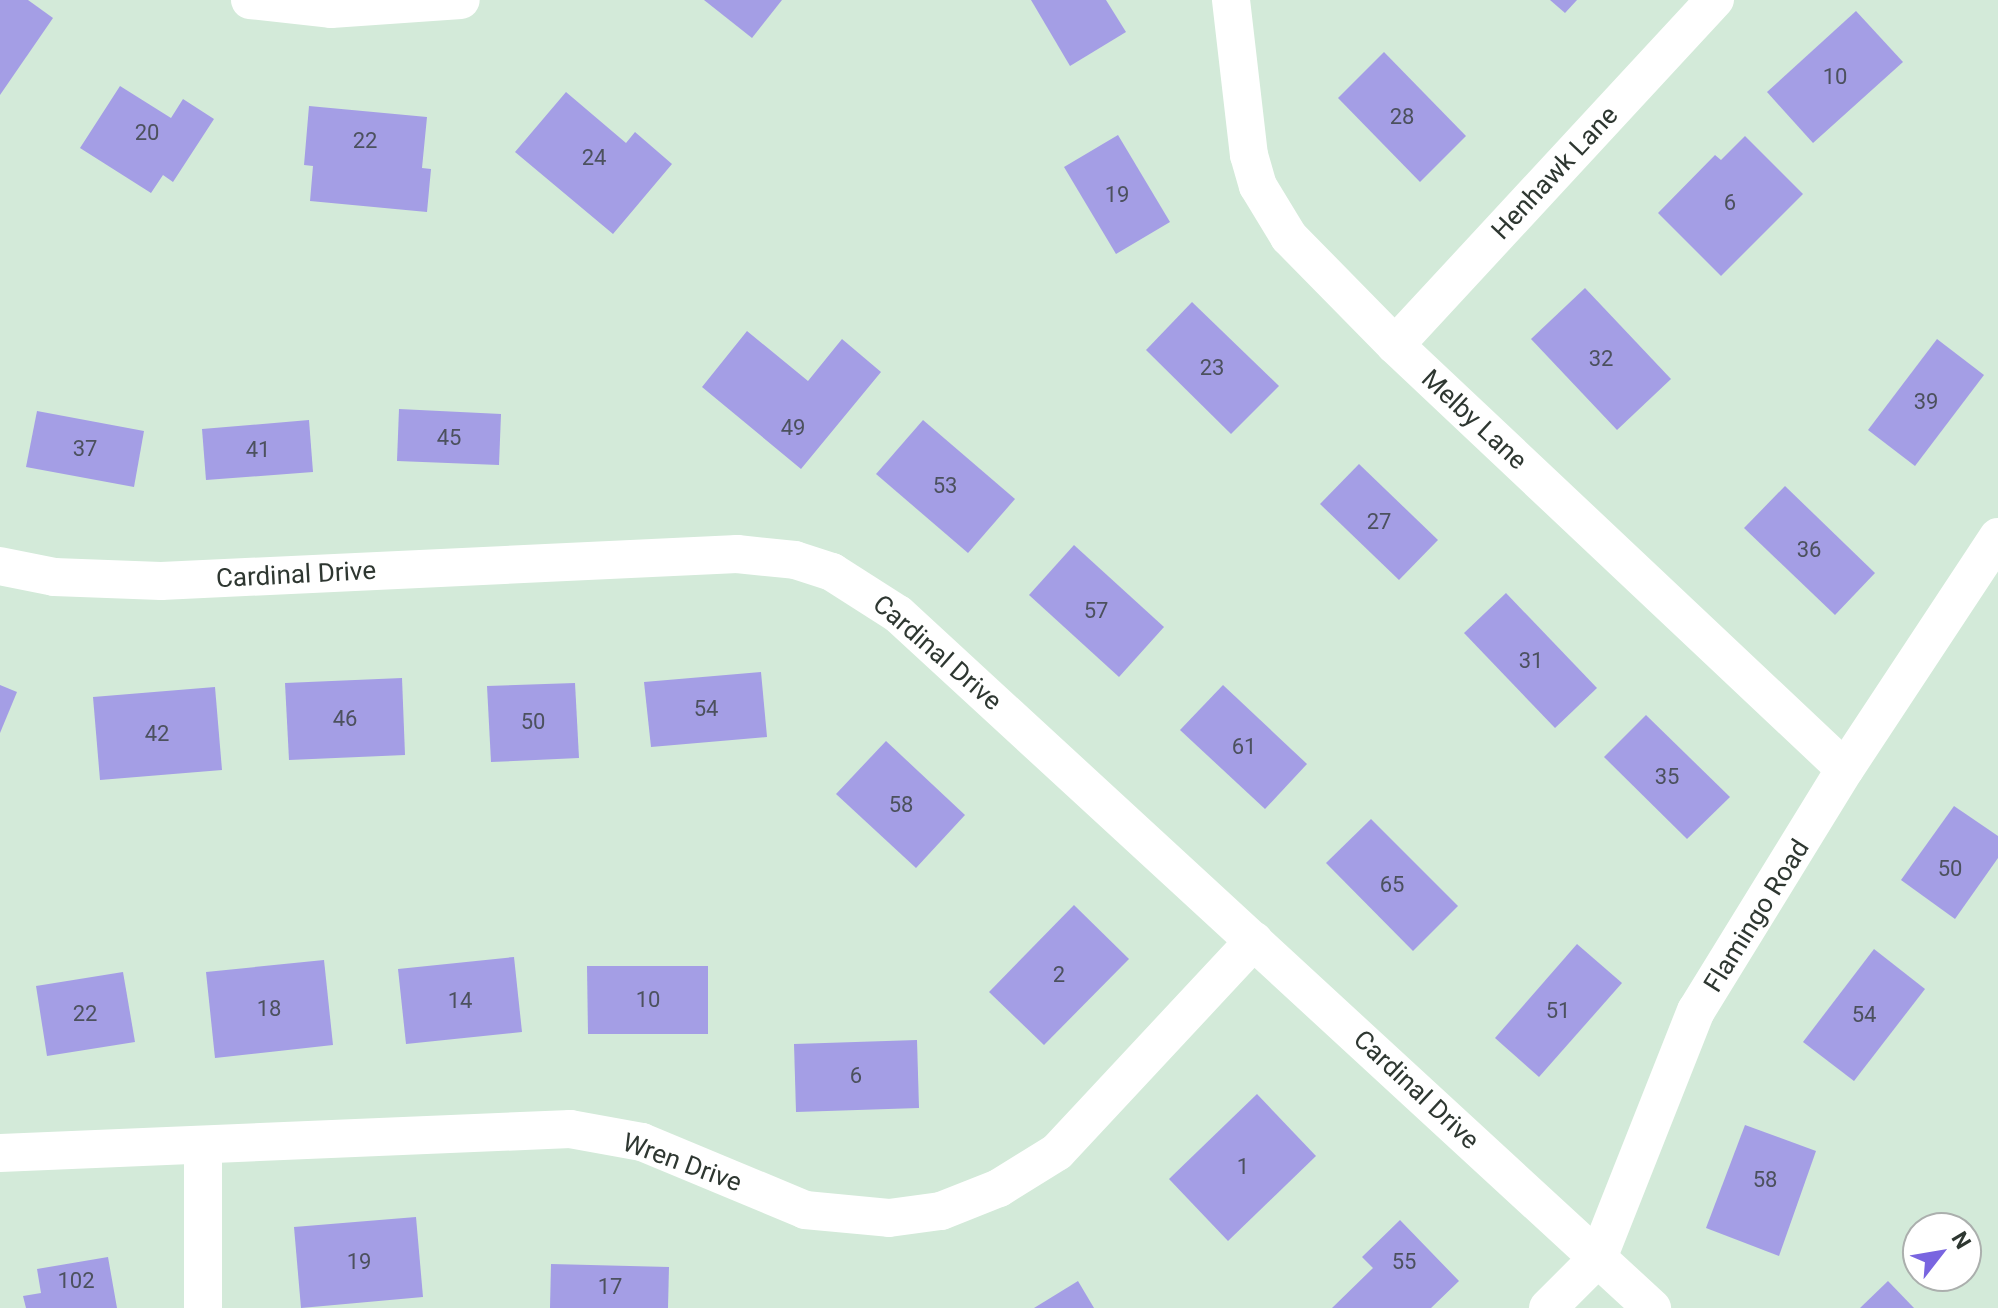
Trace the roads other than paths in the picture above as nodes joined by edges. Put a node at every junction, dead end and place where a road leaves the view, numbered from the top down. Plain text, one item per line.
1 (250, 0) edge
2 (461, 0) edge
3 (1231, 0) edge
4 (1715, 0) edge
5 (1395, 345) junction
6 (1998, 537) edge
7 (0, 566) edge
8 (1845, 769) junction
9 (1254, 941) junction
10 (203, 1146) junction
11 (0, 1153) edge
12 (1598, 1258) junction
13 (203, 1308) edge
14 (1548, 1308) edge
15 (1652, 1308) edge

1 - 2 street
3 - 5 street, Melby Lane
4 - 5 street, Henhawk Lane
5 - 8 street, Melby Lane
6 - 8 street, Flamingo Road
7 - 9 street, Cardinal Drive
8 - 12 street, Flamingo Road
9 - 10 street, Wren Drive
9 - 12 street, Cardinal Drive
10 - 11 street, Wren Drive
10 - 13 street
12 - 14 street, Flamingo Road
12 - 15 street, Cardinal Drive

